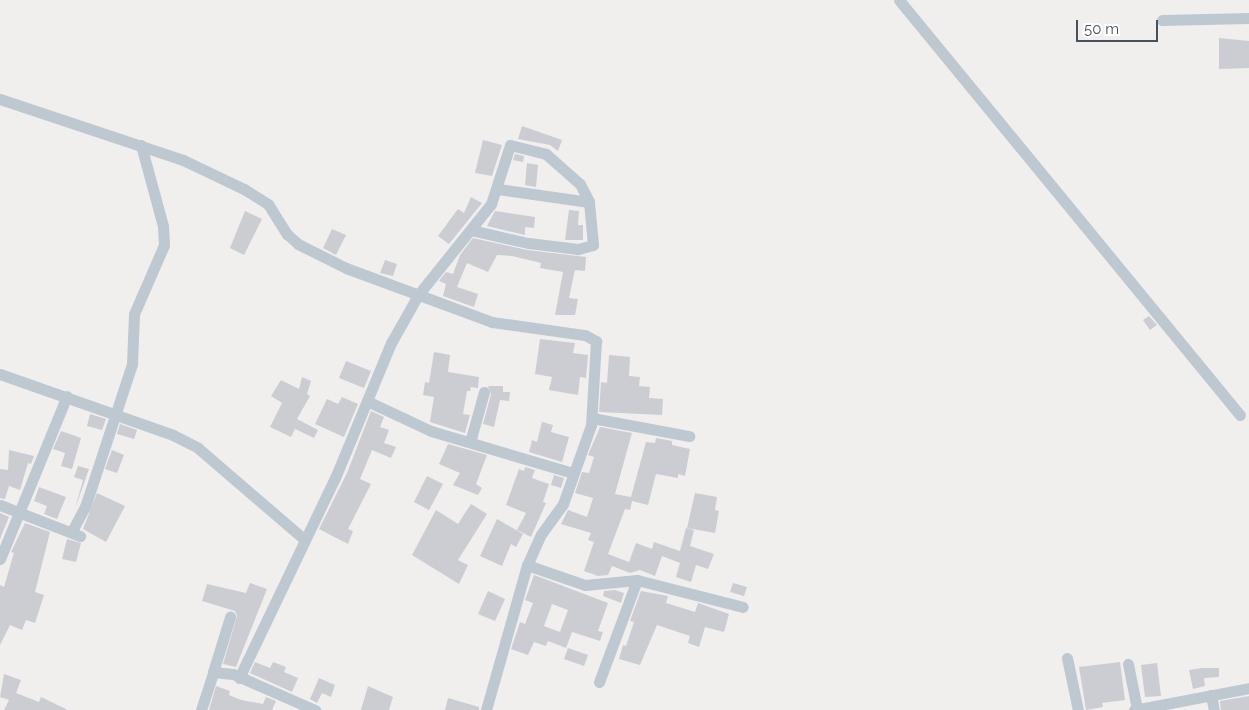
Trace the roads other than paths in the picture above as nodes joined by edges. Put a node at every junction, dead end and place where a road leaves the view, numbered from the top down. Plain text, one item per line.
1 (898, 0) edge
2 (1249, 18) edge
3 (1162, 20) dead end
4 (0, 99) edge
5 (141, 145) junction
6 (498, 189) junction
7 (589, 202) junction
8 (471, 230) junction
9 (418, 295) junction
10 (0, 374) edge
11 (484, 392) dead end
12 (67, 396) junction
13 (367, 401) junction
14 (1240, 415) dead end
15 (114, 416) junction
16 (592, 418) junction
17 (688, 436) dead end
18 (470, 442) junction
19 (573, 473) junction
20 (0, 505) edge
21 (20, 514) junction
22 (305, 540) junction
23 (1, 554) edge
24 (527, 565) junction
25 (637, 580) junction
26 (743, 607) dead end
27 (230, 617) dead end
28 (1067, 658) dead end
29 (1128, 664) dead end
30 (213, 672) junction
31 (239, 678) junction
32 (599, 682) dead end
33 (1249, 688) edge
34 (1211, 695) junction
35 (201, 710) edge
36 (315, 710) edge
37 (486, 710) edge
38 (1078, 710) edge
39 (1136, 710) edge
40 (1214, 710) edge

1 - 14 street
2 - 3 street
4 - 5 street
5 - 9 street
5 - 15 street
6 - 7 street
6 - 7 street
6 - 8 street
7 - 8 street
8 - 9 street
9 - 13 street
9 - 16 street
10 - 12 street
11 - 18 street
12 - 15 street
12 - 21 street
13 - 18 street
13 - 22 street
15 - 21 street
15 - 22 street
16 - 17 street
16 - 19 street
18 - 19 street
19 - 24 street
20 - 21 street
21 - 23 street
22 - 31 street
24 - 25 street
24 - 37 street
25 - 26 street
25 - 32 street
27 - 30 street
28 - 38 street
29 - 39 street
30 - 31 street
30 - 35 street
31 - 36 street
33 - 34 street
34 - 39 street
34 - 40 street

